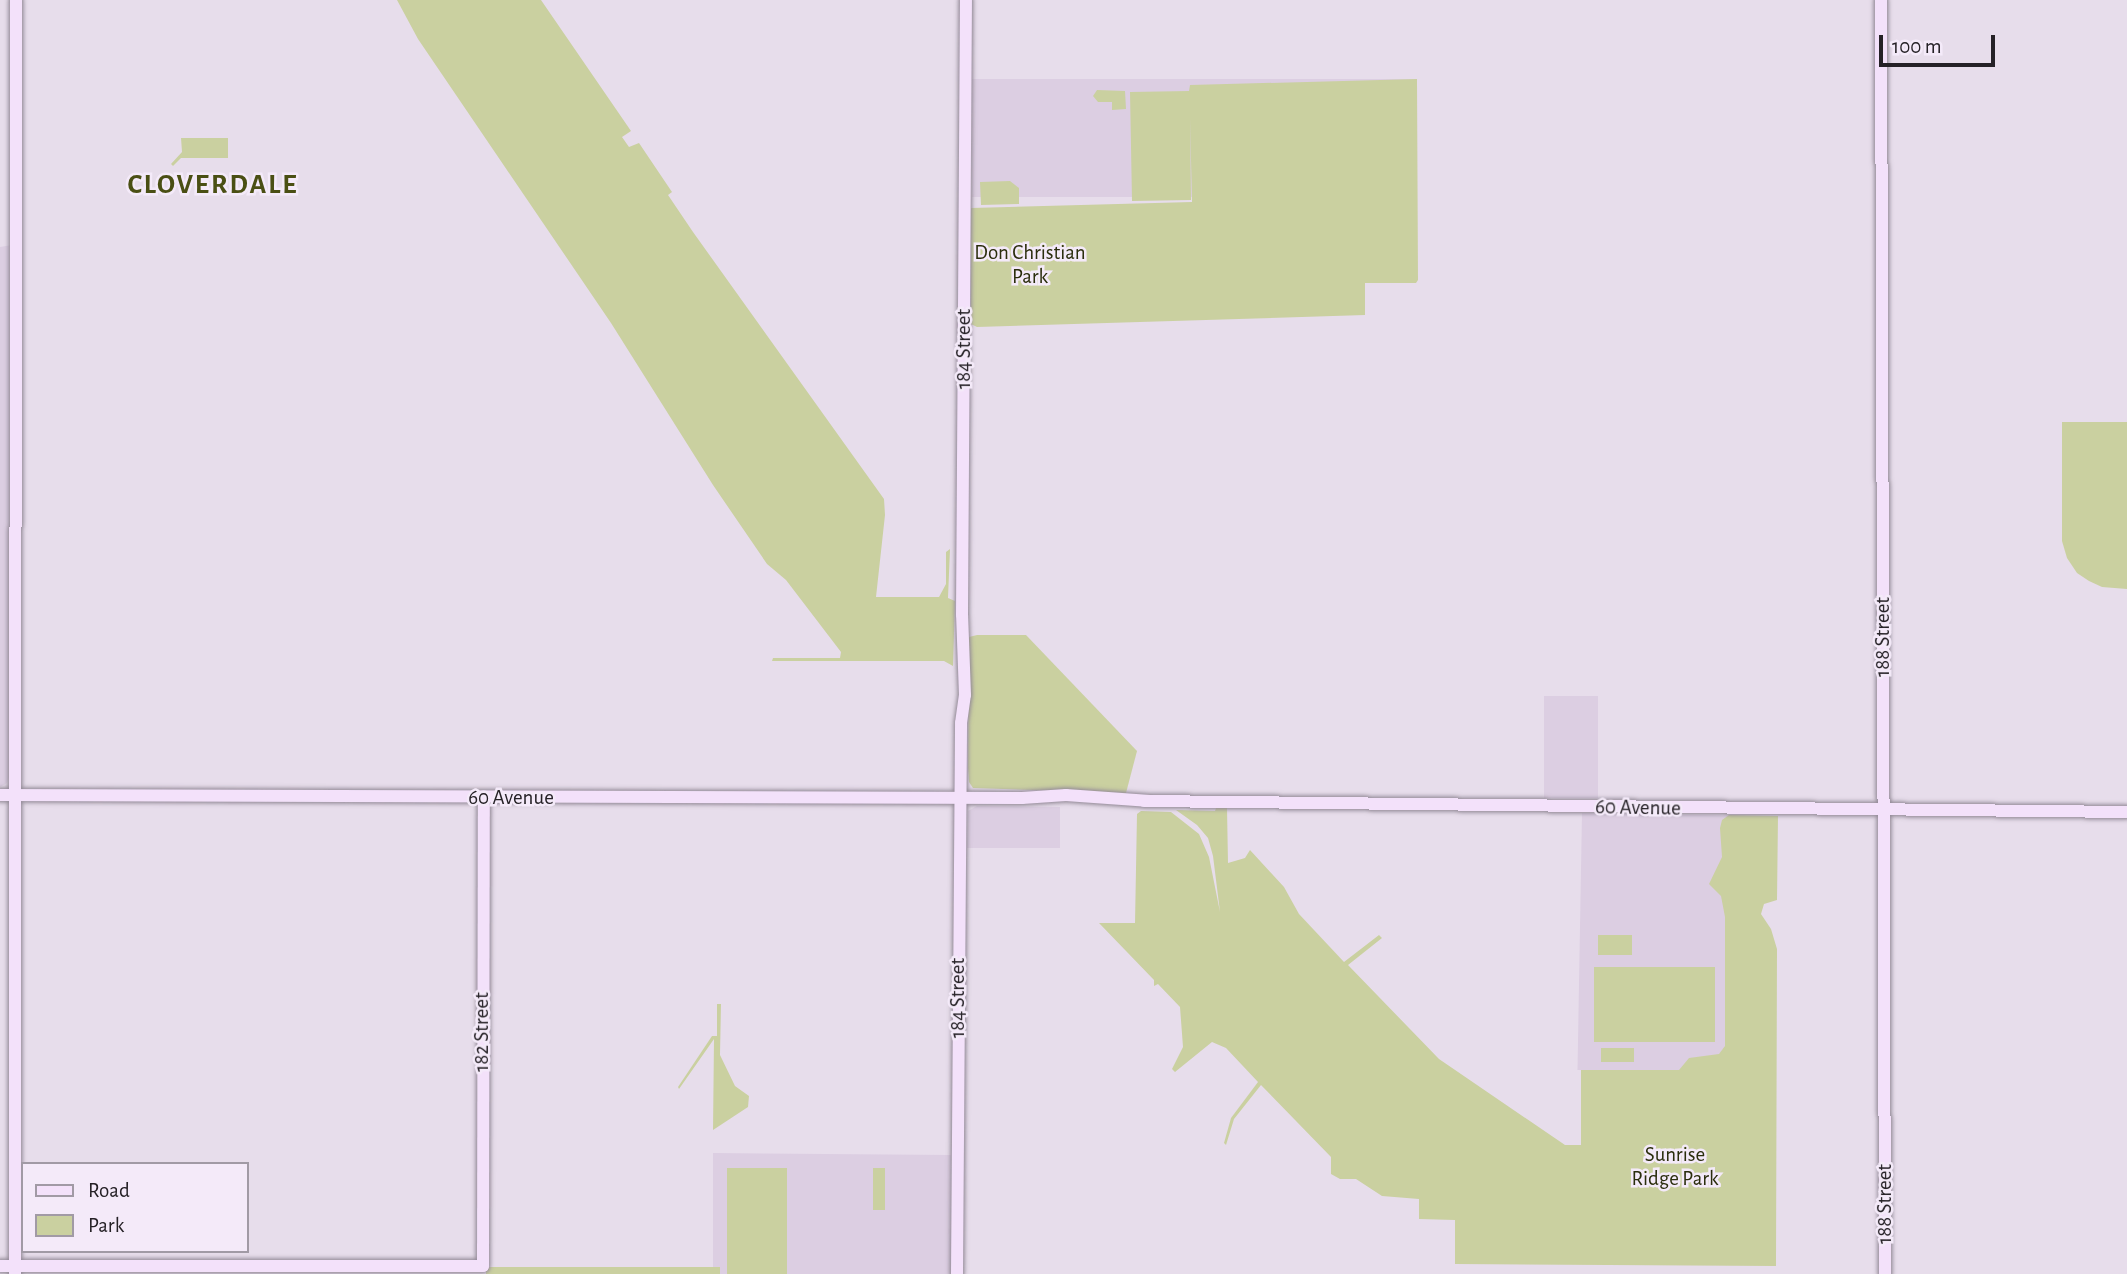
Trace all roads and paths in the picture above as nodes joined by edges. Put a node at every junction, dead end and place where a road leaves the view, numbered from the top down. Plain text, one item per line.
1 (16, 0) edge
2 (966, 0) edge
3 (1881, 0) edge
4 (0, 795) edge
5 (16, 795) junction
6 (484, 798) junction
7 (960, 798) junction
8 (1885, 809) junction
9 (2127, 812) edge
10 (0, 1266) edge
11 (15, 1270) edge
12 (957, 1274) edge
13 (1885, 1274) edge

1 - 5 street
2 - 7 street, 184 Street
3 - 8 street, 188 Street
4 - 5 street, 60 Avenue
5 - 6 street, 60 Avenue
5 - 11 street
6 - 7 street, 60 Avenue
6 - 11 street, 182 Street
7 - 8 street, 60 Avenue
7 - 12 street, 184 Street
8 - 9 street, 60 Avenue
8 - 13 street, 188 Street
10 - 11 street

